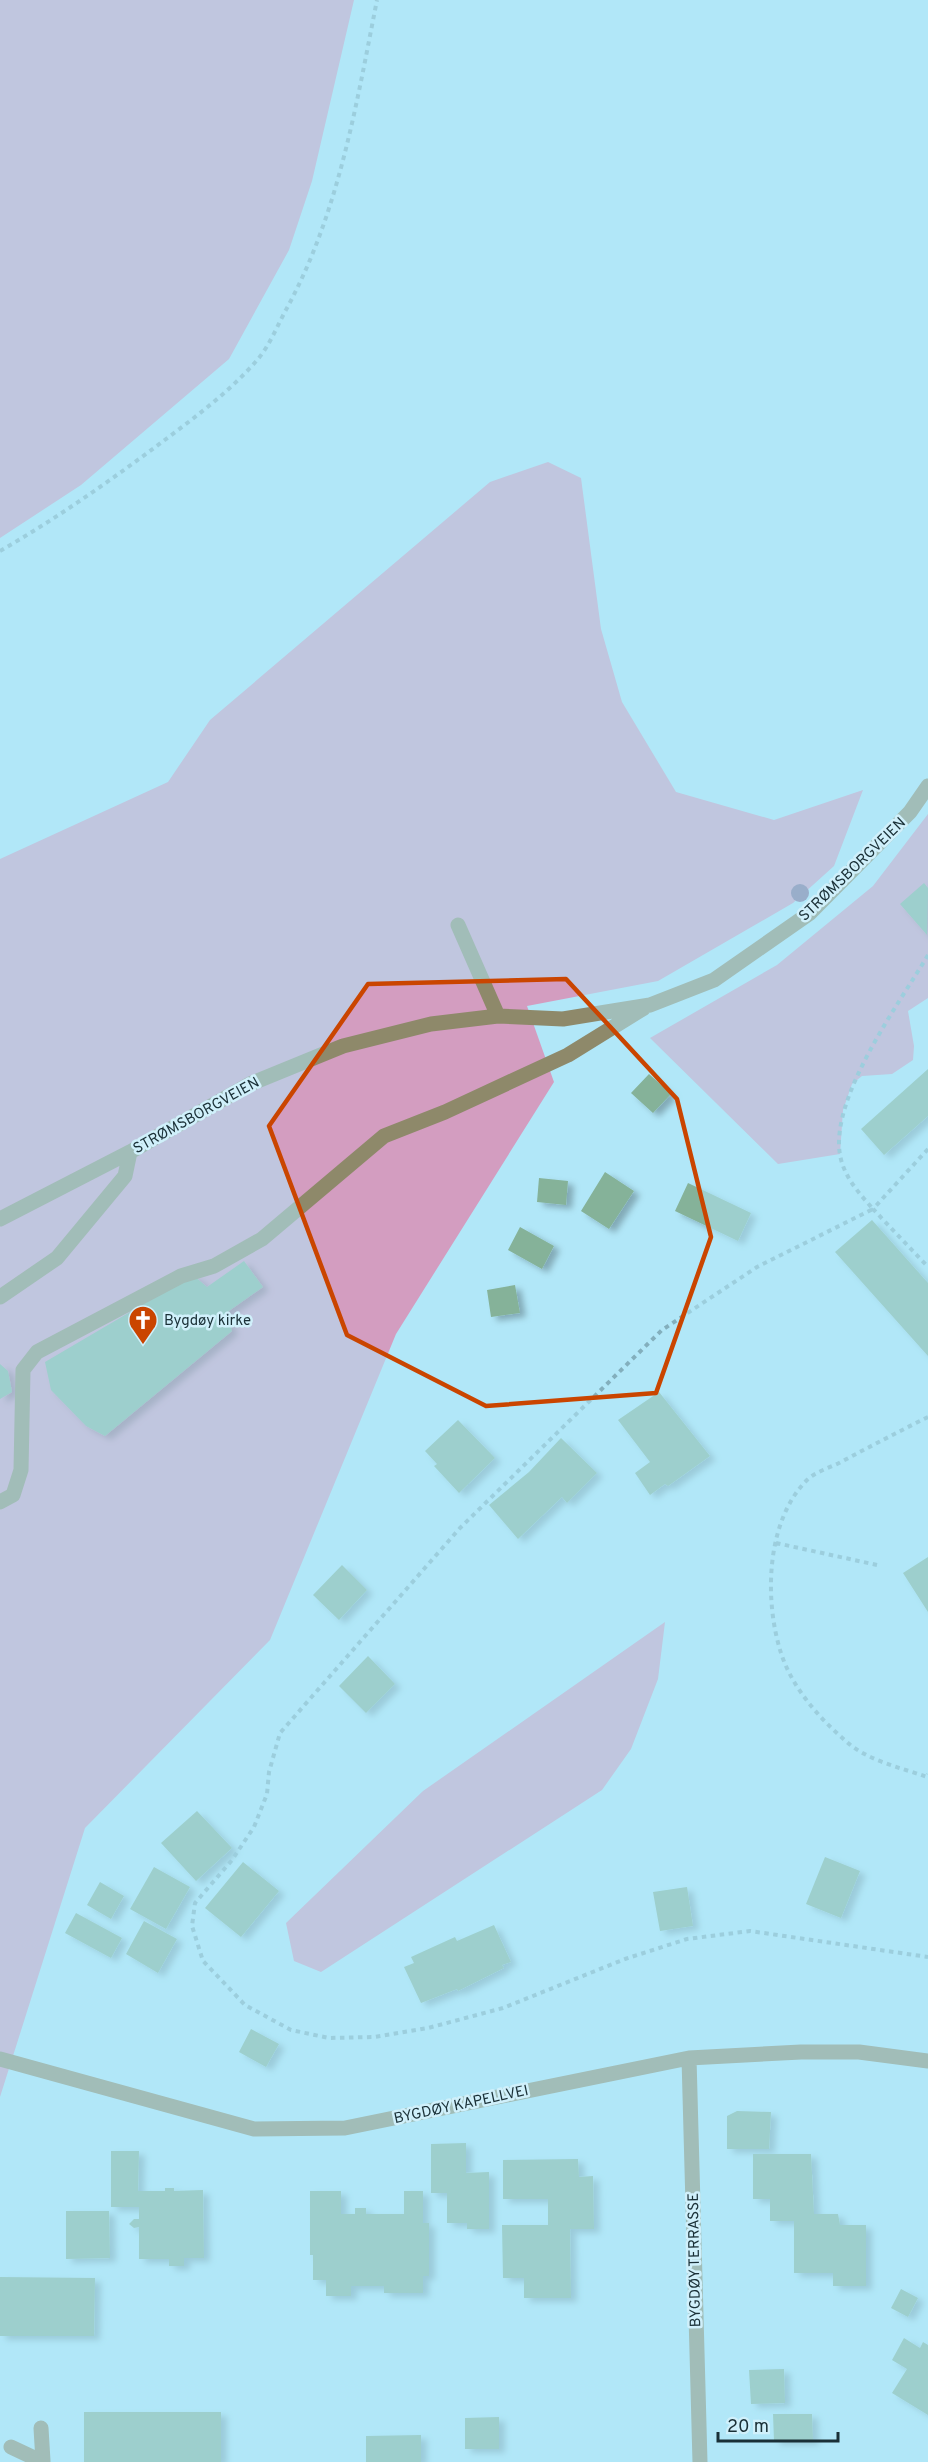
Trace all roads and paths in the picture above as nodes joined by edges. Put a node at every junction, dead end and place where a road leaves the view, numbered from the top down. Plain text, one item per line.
1 (377, 0) edge
2 (0, 551) edge
3 (928, 786) edge
4 (458, 925) dead end
5 (928, 955) edge
6 (650, 1005) junction
7 (498, 1016) junction
8 (928, 1149) edge
9 (130, 1152) junction
10 (873, 1209) junction
11 (0, 1219) edge
12 (928, 1267) edge
13 (0, 1297) edge
14 (928, 1417) edge
15 (0, 1502) edge
16 (776, 1543) junction
17 (877, 1565) dead end
18 (928, 1774) edge
19 (928, 1957) edge
20 (689, 2058) junction
21 (0, 2059) edge
22 (928, 2061) edge
23 (41, 2428) dead end
24 (11, 2446) dead end
25 (43, 2462) edge
26 (700, 2462) edge

1 - 2 path
3 - 6 street, STRØMSBORGVEIEN
4 - 7 street
5 - 10 path
6 - 7 street, STRØMSBORGVEIEN
6 - 15 street
7 - 9 street, STRØMSBORGVEIEN
8 - 10 path
9 - 11 street, STRØMSBORGVEIEN
9 - 13 street
10 - 12 path
10 - 19 path
14 - 16 path
16 - 17 path
16 - 18 path
20 - 21 street, BYGDØY KAPELLVEI
20 - 22 street, BYGDØY KAPELLVEI
20 - 26 street, BYGDØY TERRASSE
23 - 25 street
24 - 25 street

